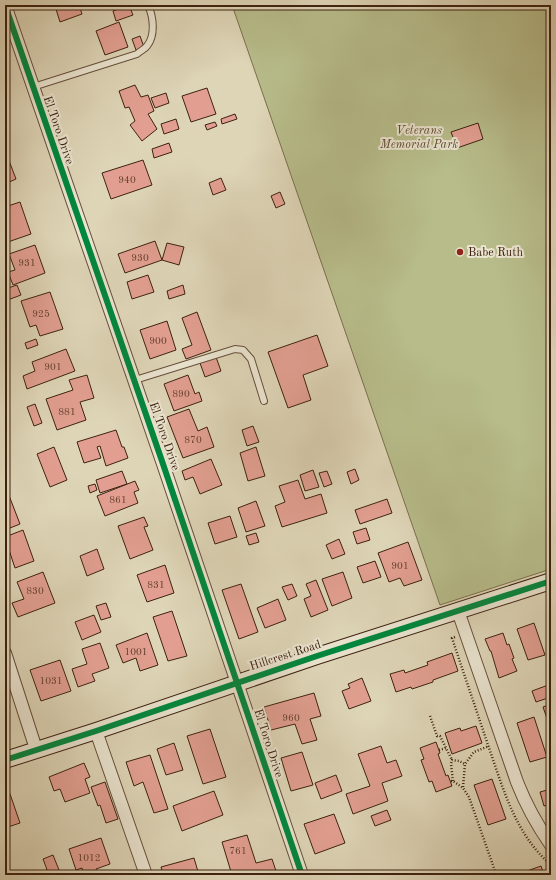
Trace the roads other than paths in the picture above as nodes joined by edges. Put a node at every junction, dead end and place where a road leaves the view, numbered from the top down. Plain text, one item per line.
1 (5, 5) edge
2 (148, 5) edge
3 (33, 86) junction
4 (135, 380) junction
5 (264, 401) dead end
6 (551, 581) edge
7 (458, 611) junction
8 (5, 654) edge
9 (237, 682) junction
10 (96, 730) junction
11 (36, 749) junction
12 (5, 760) edge
13 (551, 845) edge
14 (146, 875) edge
15 (302, 875) edge

1 - 3 street, El Toro Drive
2 - 3 lane
3 - 4 street, El Toro Drive
4 - 5 lane
4 - 9 street, El Toro Drive
6 - 7 street, Hillcrest Road
7 - 9 street, Hillcrest Road
7 - 13 street
8 - 11 street
9 - 10 street, Hillcrest Road
9 - 15 street, El Toro Drive
10 - 11 street, Hillcrest Road
10 - 14 street
11 - 12 street, Hillcrest Road

